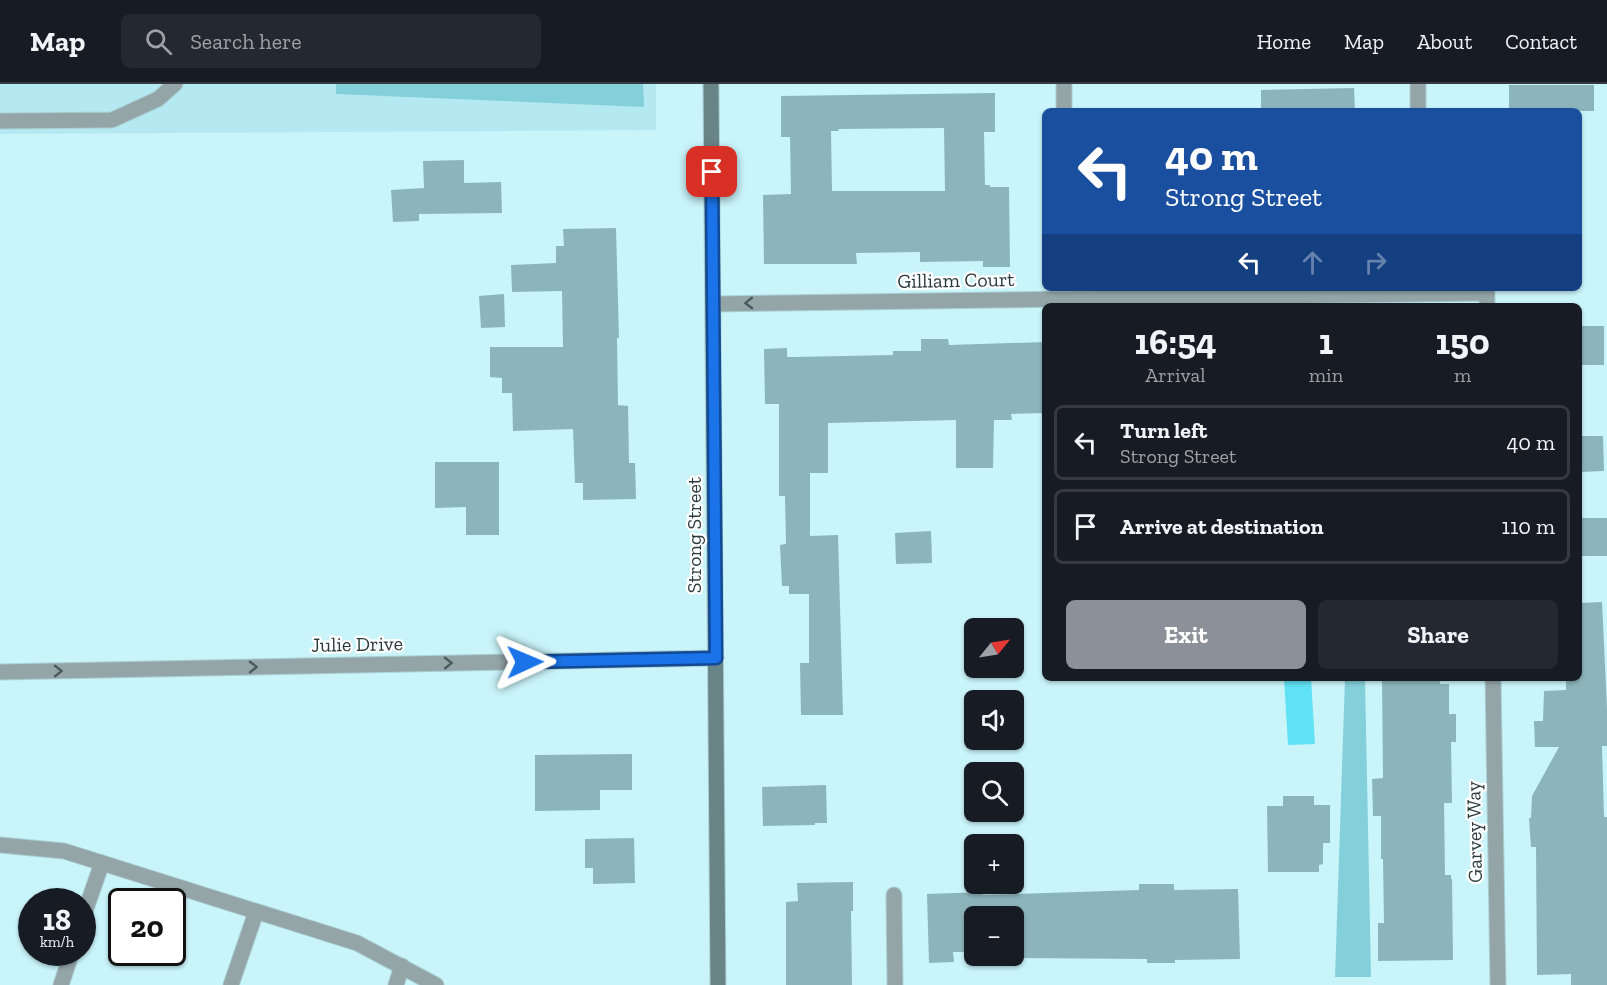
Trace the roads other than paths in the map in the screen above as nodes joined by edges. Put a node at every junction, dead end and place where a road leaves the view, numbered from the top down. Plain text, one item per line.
1 (176, 84) edge
2 (711, 84) edge
3 (1065, 84) edge
4 (1418, 84) edge
5 (1064, 108) edge
6 (1418, 108) edge
7 (0, 121) edge
8 (1487, 299) edge
9 (713, 304) junction
10 (716, 658) junction
11 (0, 672) edge
12 (1493, 681) edge
13 (0, 845) edge
14 (102, 863) junction
15 (93, 888) edge
16 (894, 895) dead end
17 (256, 912) junction
18 (67, 966) edge
19 (402, 966) junction
20 (61, 985) edge
21 (231, 985) edge
22 (396, 985) edge
23 (436, 985) edge
24 (718, 985) edge
25 (895, 985) edge
26 (1498, 985) edge

1 - 7 street
2 - 9 street, Strong Street
3 - 5 street
4 - 6 street
8 -> 9 street, Gilliam Court
9 - 10 street, Strong Street
11 -> 10 street, Julie Drive
10 - 24 street, Strong Street
12 - 26 street, Garvey Way
13 - 14 street
14 - 15 street
14 - 17 street
16 - 25 street
17 - 19 street
17 - 21 street
18 - 20 street
19 - 22 street
19 - 23 street

